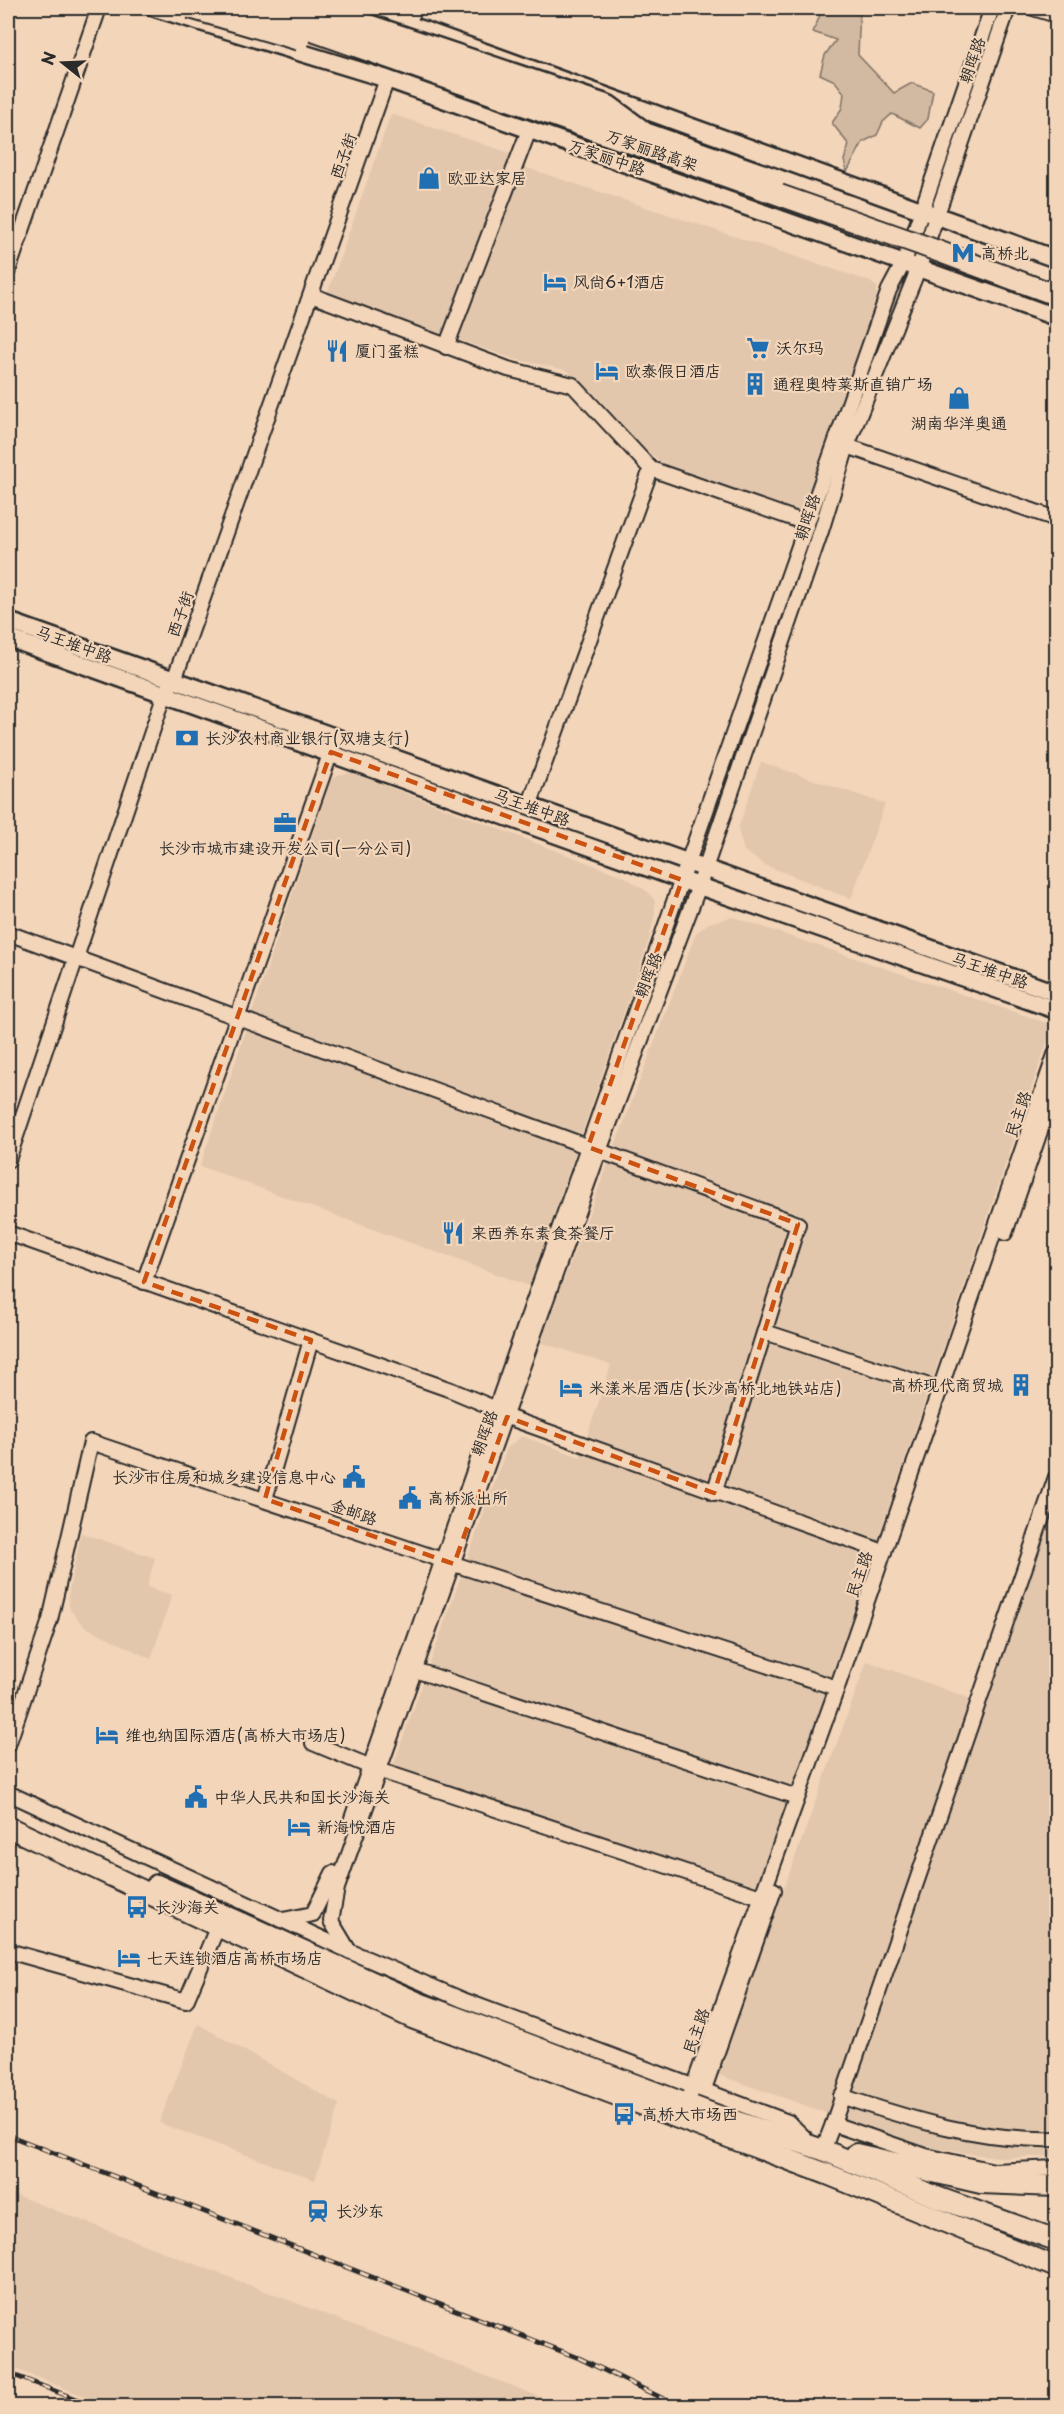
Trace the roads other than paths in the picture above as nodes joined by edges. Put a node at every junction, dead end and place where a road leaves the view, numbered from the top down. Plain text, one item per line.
1 (99, 8) edge
2 (155, 8) edge
3 (190, 8) edge
4 (247, 8) edge
5 (290, 8) edge
6 (324, 8) edge
7 (363, 8) edge
8 (415, 8) edge
9 (992, 8) edge
10 (1008, 8) edge
11 (1033, 8) edge
12 (1056, 15) edge
13 (408, 23) junction
14 (387, 79) junction
15 (534, 109) junction
16 (529, 130) junction
17 (651, 135) junction
18 (930, 212) junction
19 (1056, 259) edge
20 (912, 264) junction
21 (8, 271) edge
22 (1056, 281) edge
23 (310, 295) junction
24 (1056, 295) edge
25 (1056, 317) edge
26 (446, 347) junction
27 (847, 446) junction
28 (651, 469) junction
29 (1056, 519) edge
30 (806, 523) junction
31 (8, 621) edge
32 (8, 638) edge
33 (170, 687) junction
34 (334, 745) junction
35 (529, 807) junction
36 (696, 866) junction
37 (682, 880) junction
38 (699, 886) junction
39 (8, 933) edge
40 (75, 960) junction
41 (1056, 993) edge
42 (1056, 1010) edge
43 (239, 1018) junction
44 (1056, 1052) edge
45 (1056, 1085) edge
46 (594, 1149) junction
47 (8, 1160) edge
48 (8, 1233) edge
49 (144, 1282) junction
50 (765, 1332) junction
51 (311, 1340) junction
52 (941, 1390) junction
53 (494, 1408) junction
54 (507, 1417) junction
55 (1056, 1477) edge
56 (714, 1493) junction
57 (265, 1499) junction
58 (884, 1552) junction
59 (448, 1562) junction
60 (415, 1670) junction
61 (837, 1688) junction
62 (313, 1743) dead end
63 (8, 1745) edge
64 (374, 1768) junction
65 (8, 1793) edge
66 (797, 1797) junction
67 (8, 1816) edge
68 (8, 1827) edge
69 (761, 1897) junction
70 (283, 1920) junction
71 (217, 1928) junction
72 (349, 1951) junction
73 (8, 1952) edge
74 (695, 2093) junction
75 (841, 2096) junction
76 (832, 2124) junction
77 (1056, 2139) edge
78 (818, 2148) junction
79 (858, 2159) junction
80 (1056, 2168) edge
81 (1053, 2188) edge
82 (1056, 2240) edge
83 (1008, 2247) junction
84 (1056, 2267) edge

1 - 21 street
2 - 14 main road, 万家丽中路
3 - 15 highway, bridge
4 - 15 highway, 万家丽路高架, bridge
5 - 17 highway, 万家丽路高架, bridge
6 - 17 main road, bridge
7 - 13 main road
8 - 13 street
9 - 18 street, 朝晖路
10 - 18 street, 朝晖路
11 - 12 street
13 - 18 main road
14 - 16 main road, 万家丽中路
14 - 23 street, 西子街
15 - 24 highway, 万家丽路高架, bridge
16 - 20 main road, 万家丽中路
16 - 26 street
17 - 22 highway, 万家丽路高架, bridge
18 - 19 main road
18 - 20 street, 朝晖路
20 - 25 main road, 万家丽中路
20 - 27 street, 朝晖路
20 - 30 street, 朝晖路
23 - 26 street
23 - 33 street, 西子街
26 - 28 street
27 - 29 street
27 - 36 street, 朝晖路
28 - 30 street
28 - 35 street
30 - 36 street, 朝晖路
31 - 33 main road, 马王堆中路
32 - 33 main road, 马王堆中路
33 - 34 main road, 马王堆中路
33 - 40 street, 西子街
34 - 35 main road, 马王堆中路
34 - 37 main road, 马王堆中路
34 - 43 street
35 - 36 main road, 马王堆中路
36 - 37 street, 朝晖路
36 - 38 street, 朝晖路
36 - 41 main road, 马王堆中路
37 - 38 main road, 马王堆中路
37 - 46 street, 朝晖路
38 - 42 main road, 马王堆中路
38 - 46 street, 朝晖路
39 - 40 street
40 - 43 street
40 - 47 street, 西子街
43 - 46 street
43 - 49 street
44 - 52 street, 民主路
45 - 74 street, 民主路
46 - 50 street
46 - 53 street, 朝晖路
46 - 54 street, 朝晖路
48 - 49 street
49 - 51 street
50 - 52 street
50 - 56 street
51 - 53 street
51 - 57 street
52 - 58 street, 民主路
53 - 54 street
53 - 59 street, 朝晖路
54 - 56 street
54 - 59 street, 朝晖路
55 - 75 street
56 - 58 street
57 - 59 street, 金邮路
57 - 63 street, 金邮路
58 - 61 street, 民主路
59 - 60 street, 朝晖路
59 - 61 street, 金邮路
59 - 64 street, 朝晖路
60 - 64 street, 朝晖路
60 - 66 street
61 - 66 street, 民主路
62 - 64 street
64 - 69 street
64 - 70 street, 朝晖路
64 - 72 street, 朝晖路
65 - 70 street
66 - 69 street, 民主路
67 - 74 highway
68 - 71 highway
69 - 74 street, 民主路
70 - 72 street
71 - 73 street
71 - 83 highway
72 - 74 street
74 - 78 highway
75 - 76 street
75 - 77 street
76 - 78 street
76 - 80 street
78 - 79 highway
79 - 81 highway
79 - 82 highway
82 - 83 highway
83 - 84 highway

